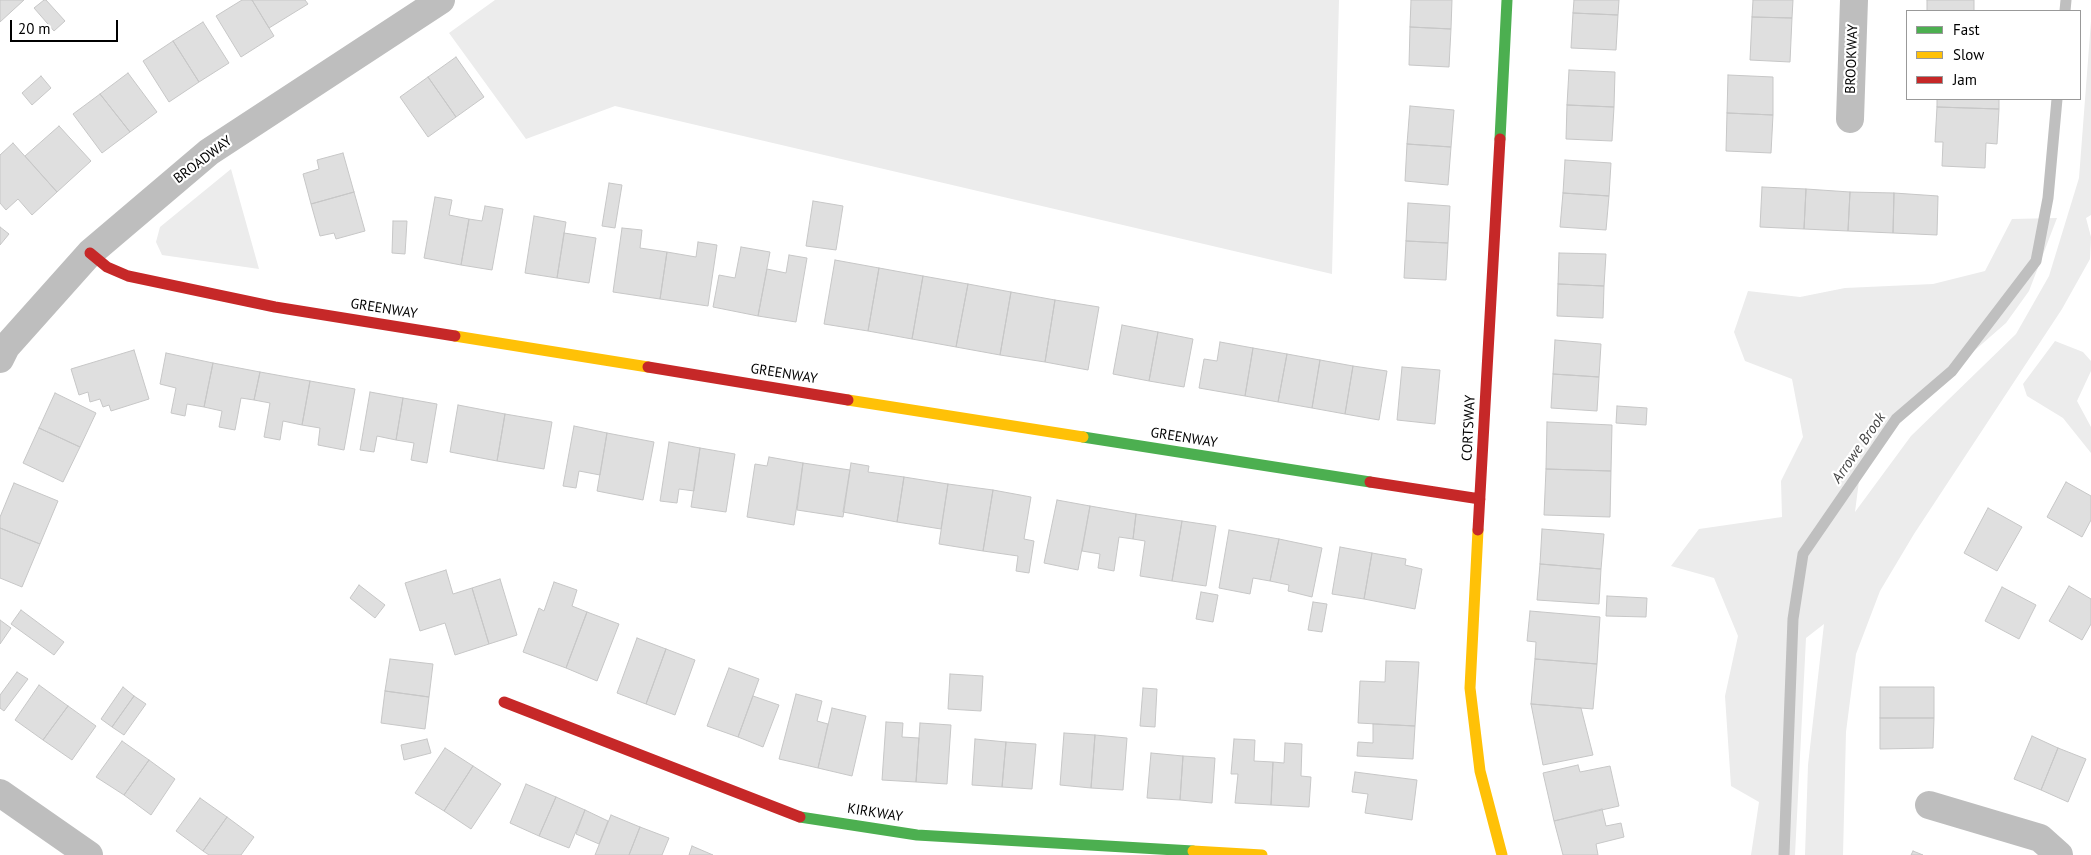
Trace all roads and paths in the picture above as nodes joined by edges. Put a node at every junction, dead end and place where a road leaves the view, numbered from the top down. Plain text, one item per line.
1 (441, 0) edge
2 (1507, 0) edge
3 (1854, 0) edge
4 (1850, 119) dead end
5 (90, 253) junction
6 (0, 359) edge
7 (1480, 499) junction
8 (504, 702) dead end
9 (0, 793) edge
10 (1929, 805) dead end
11 (89, 855) edge
12 (1262, 855) edge
13 (1502, 855) edge
14 (2059, 855) edge

1 - 5 street, BROADWAY
2 - 7 street, CORTSWAY
3 - 4 street, BROOKWAY
5 - 6 street, BROADWAY
5 - 7 street, GREENWAY
7 - 13 street, CORTSWAY
8 - 12 street, KIRKWAY
9 - 11 street
10 - 14 street

